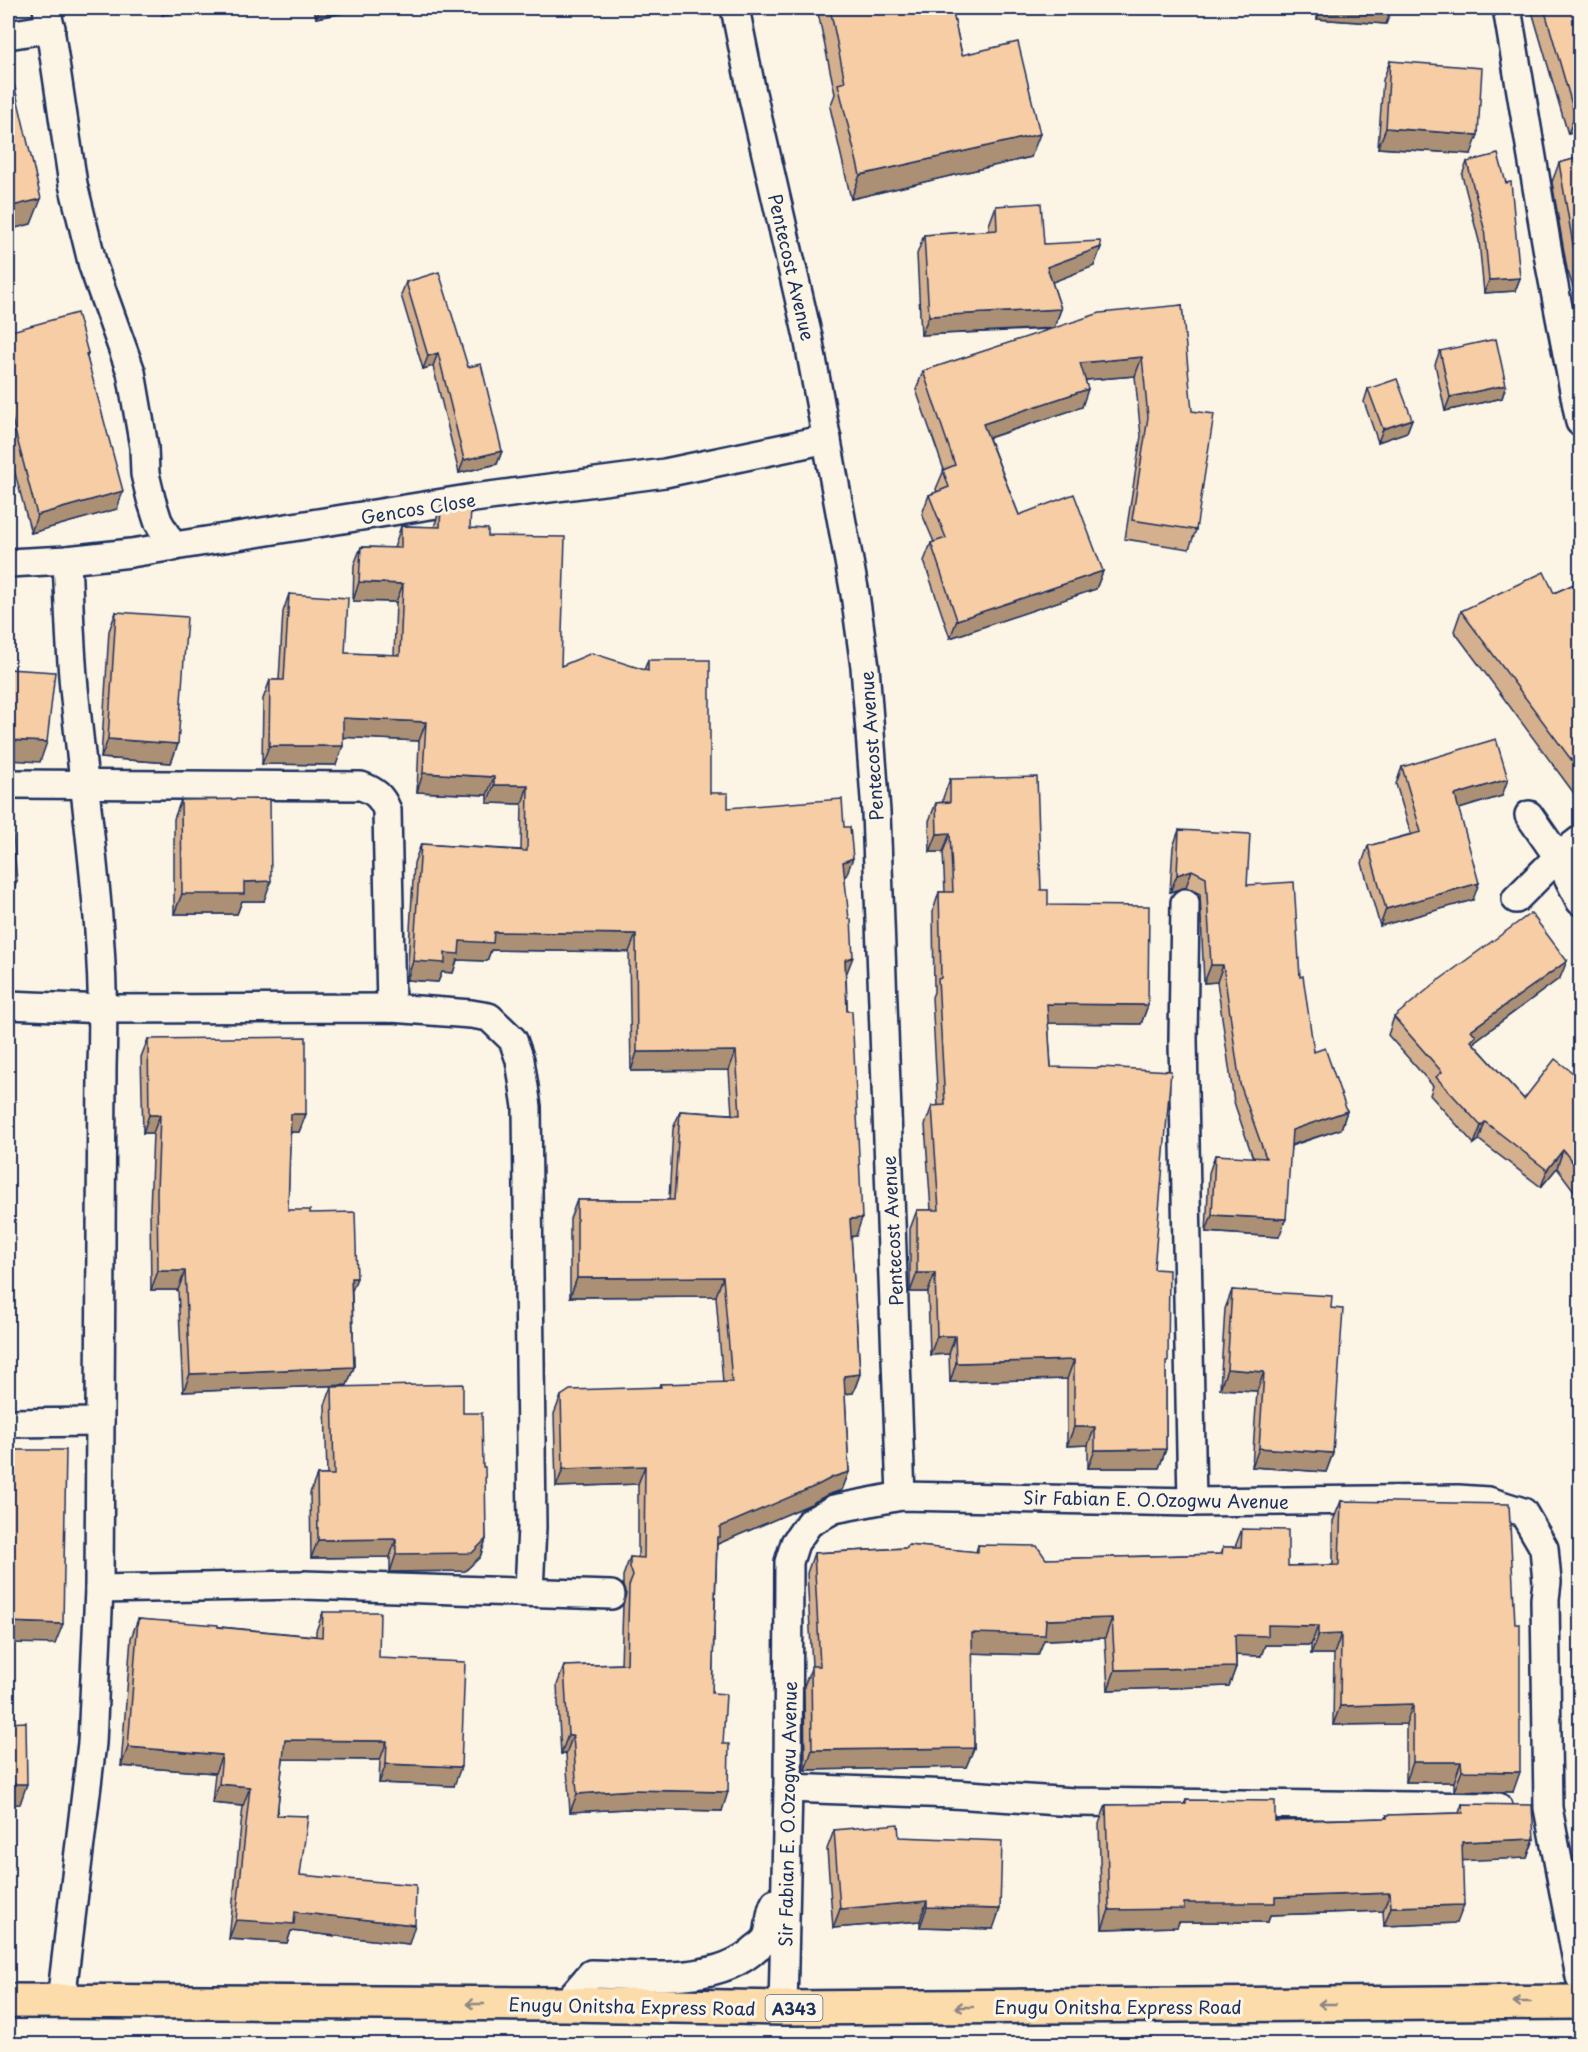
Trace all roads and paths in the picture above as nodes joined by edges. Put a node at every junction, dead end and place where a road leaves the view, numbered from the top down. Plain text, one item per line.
1 (735, 8) edge
2 (1507, 8) edge
3 (49, 18) edge
4 (8, 35) edge
5 (1581, 422) edge
6 (827, 439) junction
7 (173, 547) junction
8 (66, 560) junction
9 (8, 563) edge
10 (8, 784) edge
11 (84, 785) junction
12 (1529, 815) dead end
13 (1581, 840) edge
14 (1558, 857) junction
15 (1516, 899) dead end
16 (1581, 901) edge
17 (1185, 903) dead end
18 (8, 1005) edge
19 (391, 1008) junction
20 (104, 1009) junction
21 (100, 1422) junction
22 (8, 1423) edge
23 (901, 1496) junction
24 (1192, 1502) junction
25 (99, 1589) junction
26 (529, 1591) junction
27 (611, 1595) dead end
28 (788, 1788) junction
29 (1548, 1808) junction
30 (786, 1884) junction
31 (1581, 1977) edge
32 (8, 2001) edge
33 (61, 2001) junction
34 (1581, 2002) edge
35 (565, 2004) junction
36 (783, 2008) junction

1 - 6 street, Pentecost Avenue
2 - 5 street
3 - 4 street
3 - 7 street
6 - 7 street, Gencos Close
6 - 23 street, Pentecost Avenue
7 - 8 street, Gencos Close
8 - 9 street, Gencos Close
8 - 11 street
10 - 11 street
11 - 19 street
11 - 20 street
12 - 14 street
13 - 14 street
14 - 15 street
14 - 16 street
17 - 24 street
18 - 20 street
19 - 20 street
19 - 26 street
20 - 21 street
21 - 22 street
21 - 25 street
23 - 24 street, Sir Fabian E. O.Ozogwu Avenue
23 - 28 street, Sir Fabian E. O.Ozogwu Avenue
24 - 29 street, Sir Fabian E. O.Ozogwu Avenue
25 - 26 street
25 - 33 street
26 - 27 street
28 - 29 street
28 - 30 street, Sir Fabian E. O.Ozogwu Avenue
29 - 31 street, Sir Fabian E. O.Ozogwu Avenue
30 - 35 street
30 - 36 street, Sir Fabian E. O.Ozogwu Avenue
32 - 33 highway, Enugu Onitsha Express Road / A343
35 -> 33 highway, Enugu Onitsha Express Road / A343
34 -> 36 highway, Enugu Onitsha Express Road / A343
35 - 36 highway, Enugu Onitsha Express Road / A343

